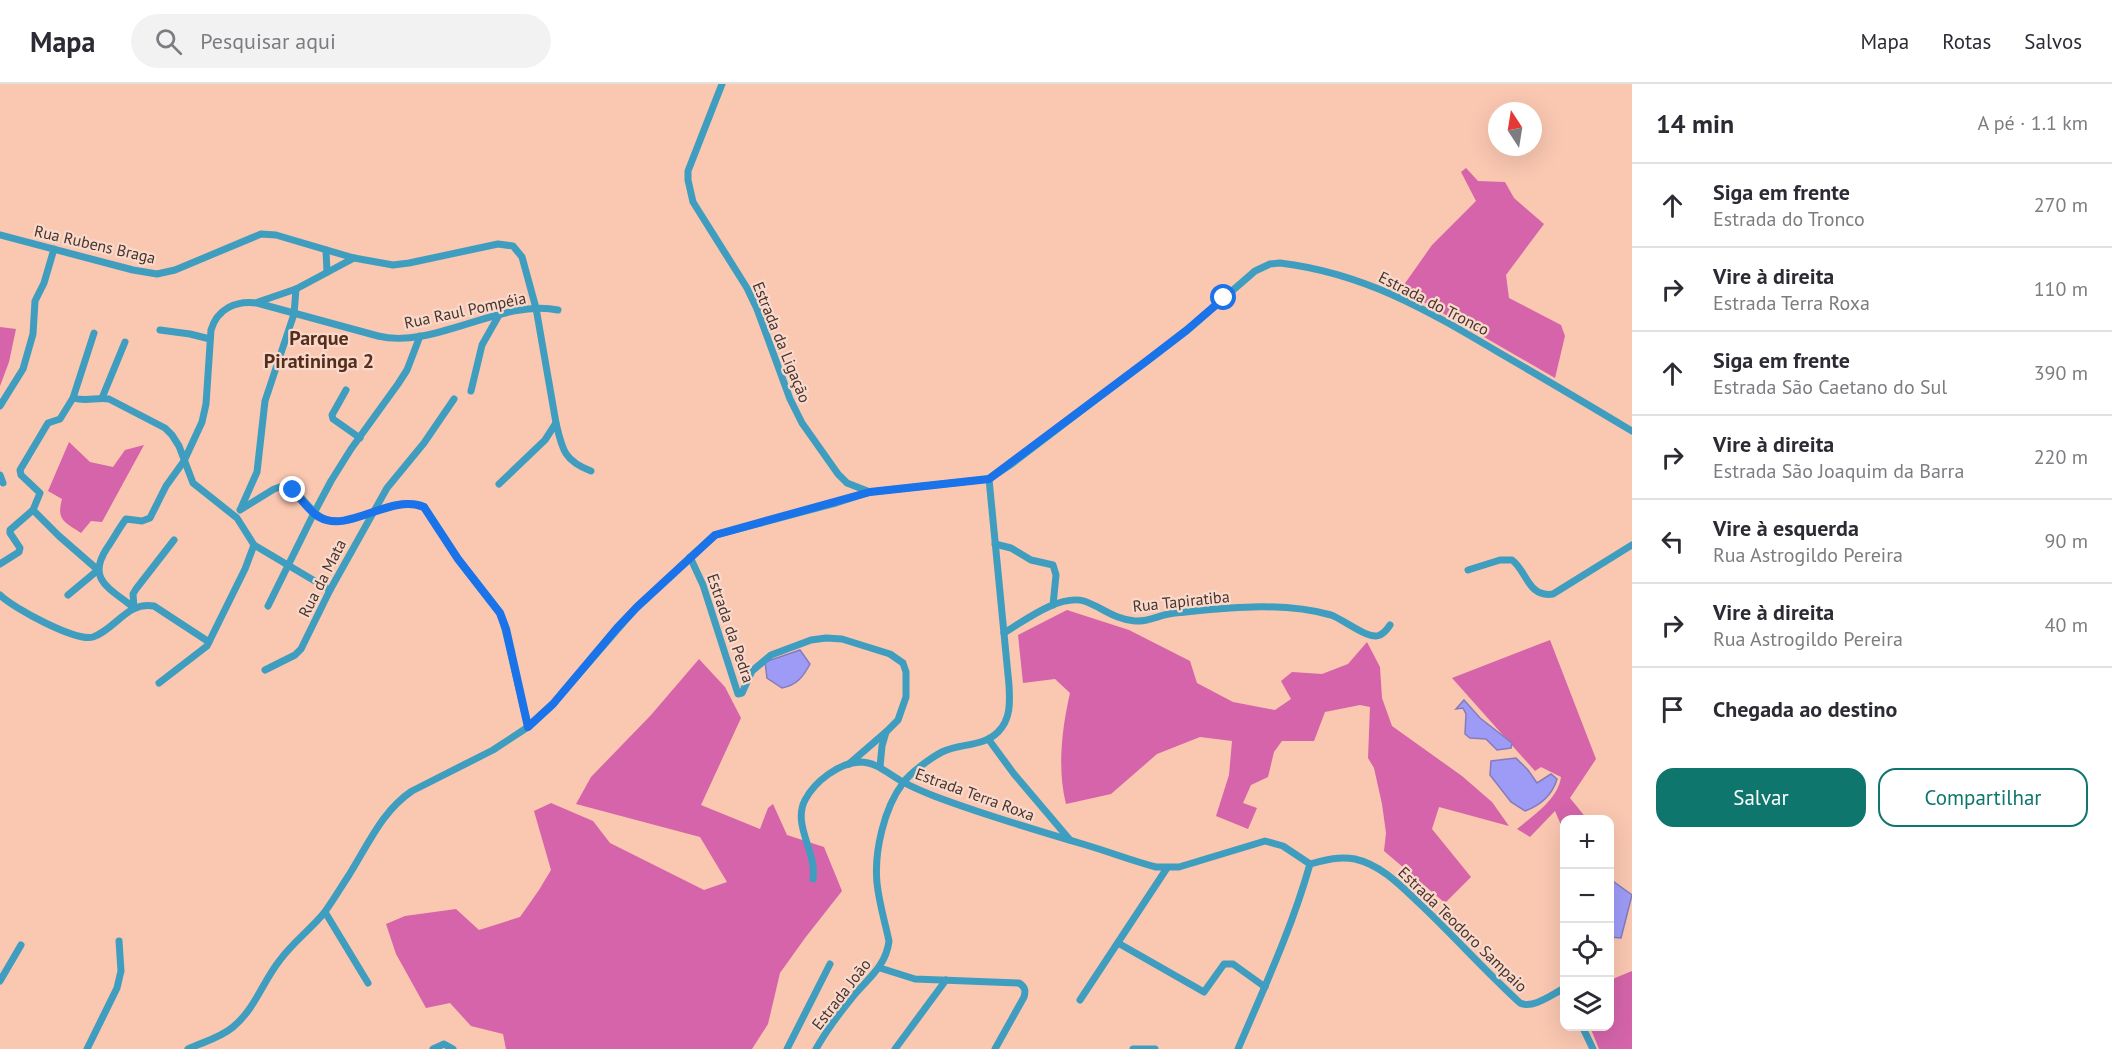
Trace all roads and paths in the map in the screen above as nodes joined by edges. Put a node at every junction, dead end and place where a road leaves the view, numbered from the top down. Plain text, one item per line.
1 (722, 84) edge
2 (0, 235) edge
3 (54, 249) junction
4 (326, 250) junction
5 (354, 258) junction
6 (327, 272) junction
7 (296, 289) junction
8 (257, 303) junction
9 (536, 308) junction
10 (558, 310) dead end
11 (294, 314) junction
12 (499, 315) junction
13 (160, 330) dead end
14 (94, 333) dead end
15 (420, 336) junction
16 (210, 339) junction
17 (125, 342) dead end
18 (346, 390) dead end
19 (471, 392) dead end
20 (73, 398) junction
21 (102, 398) junction
22 (454, 399) dead end
23 (0, 406) edge
24 (556, 423) junction
25 (1632, 431) edge
26 (360, 438) junction
27 (184, 461) junction
28 (591, 471) dead end
29 (0, 474) edge
30 (989, 479) junction
31 (3, 483) dead end
32 (499, 484) dead end
33 (870, 492) junction
34 (33, 510) junction
35 (240, 510) junction
36 (374, 510) junction
37 (314, 513) junction
38 (237, 518) junction
39 (174, 540) dead end
40 (254, 544) junction
41 (995, 544) junction
42 (1632, 545) edge
43 (690, 557) junction
44 (0, 564) edge
45 (289, 564) junction
46 (98, 570) junction
47 (1468, 570) dead end
48 (330, 590) junction
49 (0, 595) edge
50 (68, 595) dead end
51 (1053, 605) junction
52 (268, 606) dead end
53 (134, 608) junction
54 (1390, 625) dead end
55 (1004, 633) junction
56 (208, 642) junction
57 (265, 670) dead end
58 (159, 683) dead end
59 (528, 727) junction
60 (886, 732) junction
61 (989, 740) junction
62 (849, 764) junction
63 (880, 767) junction
64 (903, 782) junction
65 (1071, 841) junction
66 (1310, 864) junction
67 (1167, 868) junction
68 (813, 879) dead end
69 (325, 912) junction
70 (119, 941) dead end
71 (1118, 943) junction
72 (21, 945) dead end
73 (830, 964) dead end
74 (880, 968) junction
75 (946, 980) junction
76 (0, 981) edge
77 (368, 983) dead end
78 (1265, 987) junction
79 (1560, 992) edge
80 (1080, 1000) dead end
81 (1584, 1031) edge
82 (87, 1049) edge
83 (188, 1049) edge
84 (433, 1049) edge
85 (453, 1049) edge
86 (787, 1049) edge
87 (816, 1049) edge
88 (895, 1049) edge
89 (995, 1049) edge
90 (1133, 1049) edge
91 (1155, 1049) edge
92 (1238, 1049) edge
93 (1593, 1049) edge

1 - 33 street, Estrada da Ligação
2 - 3 street, Rua Rubens Braga
3 - 4 street, Rua Rubens Braga
3 - 23 street
4 - 5 street, Rua Rubens Braga
4 - 6 street
5 - 6 street
5 - 9 street, Rua Rubens Braga
6 - 7 street
7 - 8 street
7 - 11 street
8 - 11 street, Rua Raul Pompéia
8 - 16 street, Rua Raul Pompéia
9 - 10 street, Rua Raul Pompéia
9 - 12 street, Rua Raul Pompéia
9 - 24 street, Rua Rubens Braga
11 - 15 street, Rua Raul Pompéia
11 - 35 street
12 - 15 street, Rua Raul Pompéia
12 - 19 street
13 - 16 street
14 - 20 street
15 - 26 street
16 - 27 street, Rua Raul Pompéia
17 - 21 street
18 - 26 street
20 - 21 street
20 - 34 street
21 - 27 street
22 - 36 street, Rua da Mata
24 - 28 street, Rua Rubens Braga
24 - 32 street
25 - 30 street, Estrada do Tronco
26 - 37 street
27 - 38 street
27 - 46 street, Rua Raul Pompéia
29 - 31 street
30 - 33 street
30 - 41 street
33 - 43 street
34 - 44 street
34 - 46 street
35 - 37 street
35 - 38 street
36 - 37 street
36 - 48 street, Rua da Mata
36 - 59 street
37 - 45 street
38 - 40 street
39 - 53 street
40 - 45 street
40 - 56 street
41 - 51 street
41 - 55 street
42 - 47 street
43 - 59 street
43 - 60 street, Estrada da Pedra
45 - 48 street
45 - 52 street
46 - 50 street
46 - 53 street
48 - 57 street, Rua da Mata
49 - 53 street
51 - 54 street, Rua Tapiratiba
51 - 55 street, Rua Tapiratiba
53 - 56 street
55 - 61 street
56 - 58 street
59 - 69 street
60 - 62 street
60 - 63 street, Estrada da Pedra
61 - 64 street, Estrada Terra Roxa
61 - 65 street
62 - 63 street
62 - 68 street
63 - 64 street
64 - 65 street, Estrada Terra Roxa
64 - 74 street, Estrada João
65 - 67 street, Estrada Terra Roxa
66 - 67 street, Estrada Terra Roxa
66 - 78 street
66 - 79 street, Estrada Teodoro Sampaio
67 - 71 street
69 - 77 street
69 - 83 street
70 - 82 street
71 - 78 street
71 - 80 street
72 - 76 street
73 - 86 street
74 - 75 street
74 - 87 street, Estrada João
75 - 88 street
75 - 89 street
78 - 92 street
81 - 93 street
84 - 85 street
90 - 91 street

